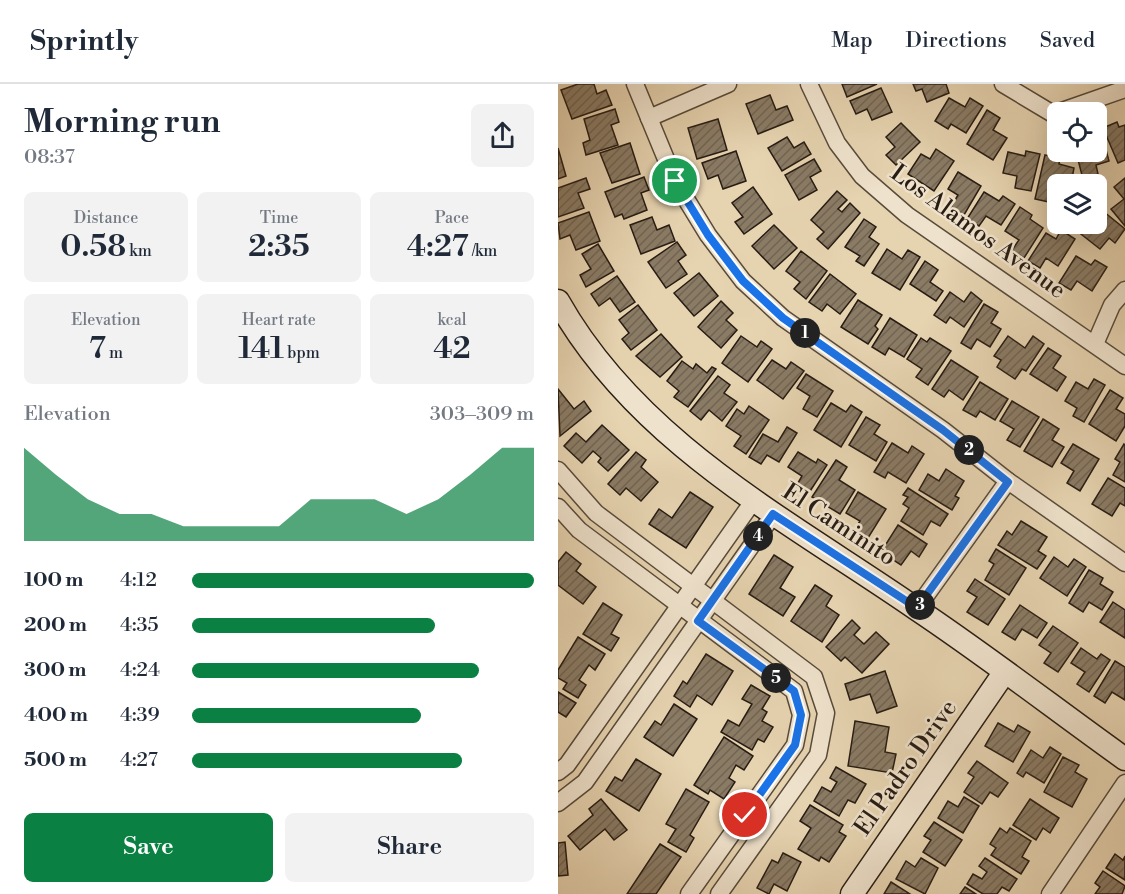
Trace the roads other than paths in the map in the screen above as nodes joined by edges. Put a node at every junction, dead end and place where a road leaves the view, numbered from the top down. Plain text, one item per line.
1 (635, 84) edge
2 (728, 84) edge
3 (809, 84) edge
4 (1003, 84) edge
5 (1125, 89) edge
6 (1089, 102) edge
7 (1047, 110) edge
8 (649, 118) junction
9 (1125, 290) edge
10 (558, 301) edge
11 (1095, 344) junction
12 (1125, 366) edge
13 (558, 470) edge
14 (1008, 482) junction
15 (754, 500) junction
16 (558, 507) edge
17 (773, 514) junction
18 (1125, 563) edge
19 (692, 587) junction
20 (712, 601) junction
21 (678, 607) junction
22 (917, 608) junction
23 (698, 621) junction
24 (1004, 673) junction
25 (1125, 759) edge
26 (562, 769) edge
27 (585, 782) junction
28 (1125, 783) edge
29 (558, 803) edge
30 (745, 815) junction
31 (764, 830) junction
32 (689, 894) edge
33 (719, 894) edge
34 (852, 894) edge
35 (1050, 894) edge

1 - 8 street
2 - 8 street
3 - 11 street, Los Alamos Avenue
4 - 7 street
5 - 6 street
8 - 14 street
9 - 11 street
10 - 15 street, El Caminito
11 - 12 street, Los Alamos Avenue
13 - 19 street
14 - 18 street
14 - 22 street
15 - 17 street, El Caminito
15 - 19 street
16 - 21 street
17 - 20 street
17 - 22 street, El Caminito
19 - 20 street
19 - 21 street
20 - 23 street
20 - 31 street
21 - 23 street
21 - 26 street
22 - 24 street, El Caminito
23 - 27 street
23 - 30 street
24 - 25 street, El Caminito
24 - 34 street, El Padro Drive
26 - 27 street
27 - 29 street
28 - 35 street
30 - 31 street
30 - 32 street
31 - 33 street

